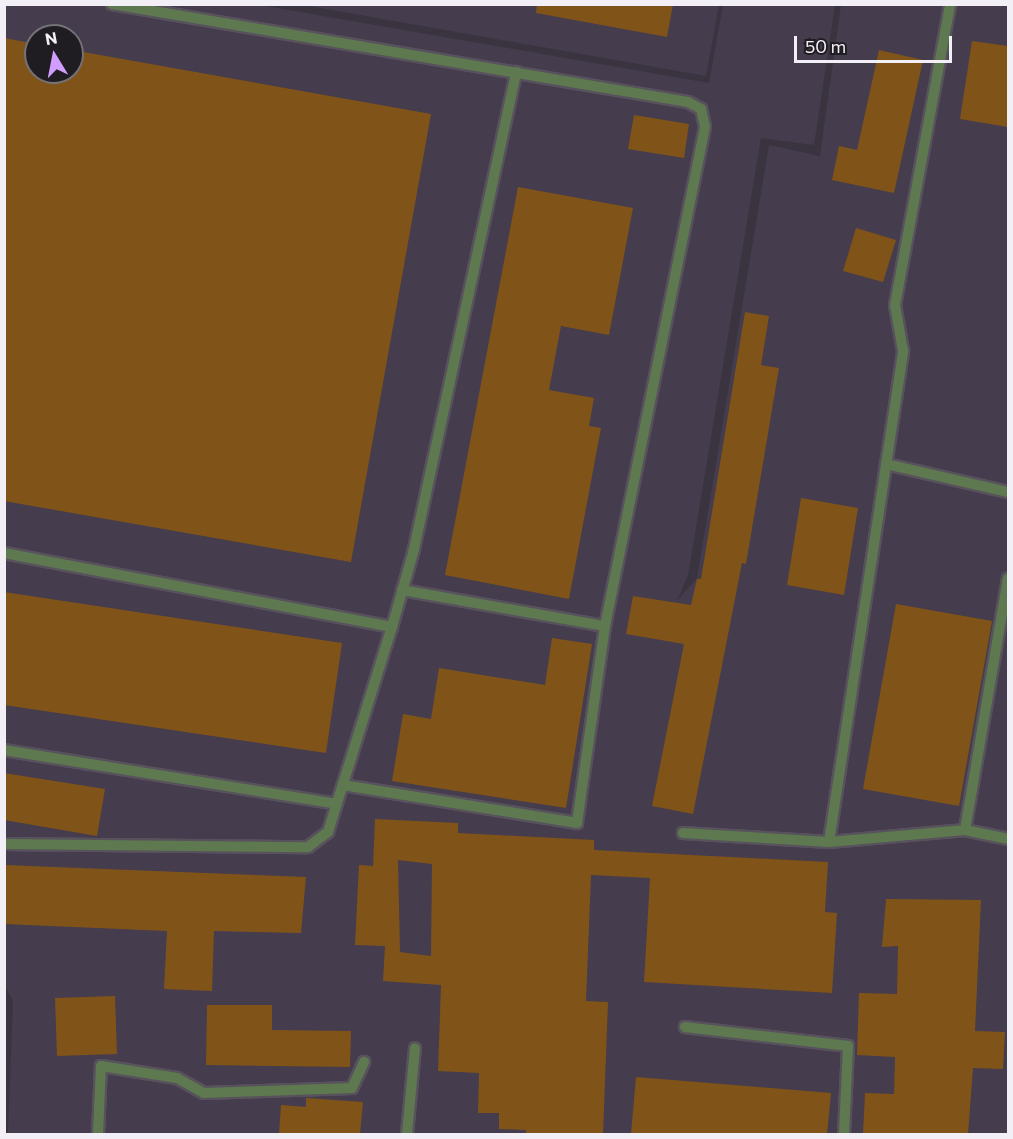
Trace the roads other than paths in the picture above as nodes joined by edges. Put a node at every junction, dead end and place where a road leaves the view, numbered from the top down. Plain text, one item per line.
1 (112, 4) edge
2 (950, 4) edge
3 (516, 72) junction
4 (886, 464) junction
5 (1008, 492) edge
6 (4, 554) edge
7 (1008, 579) edge
8 (402, 590) junction
9 (605, 626) junction
10 (392, 627) junction
11 (4, 750) edge
12 (343, 785) junction
13 (337, 804) junction
14 (965, 830) junction
15 (683, 833) dead end
16 (1008, 839) edge
17 (829, 842) junction
18 (4, 844) edge
19 (685, 1027) dead end
20 (415, 1048) dead end
21 (364, 1062) dead end
22 (98, 1134) edge
23 (407, 1134) edge
24 (844, 1134) edge

1 - 3 lane
2 - 4 lane
3 - 8 lane
3 - 9 lane
4 - 5 lane
4 - 17 lane
6 - 10 lane
7 - 14 lane
8 - 9 lane
8 - 10 lane
9 - 12 lane
10 - 12 lane
11 - 13 lane
12 - 13 lane
13 - 18 lane
14 - 16 lane
14 - 17 lane
15 - 17 lane
19 - 24 lane
20 - 23 lane
21 - 22 lane

